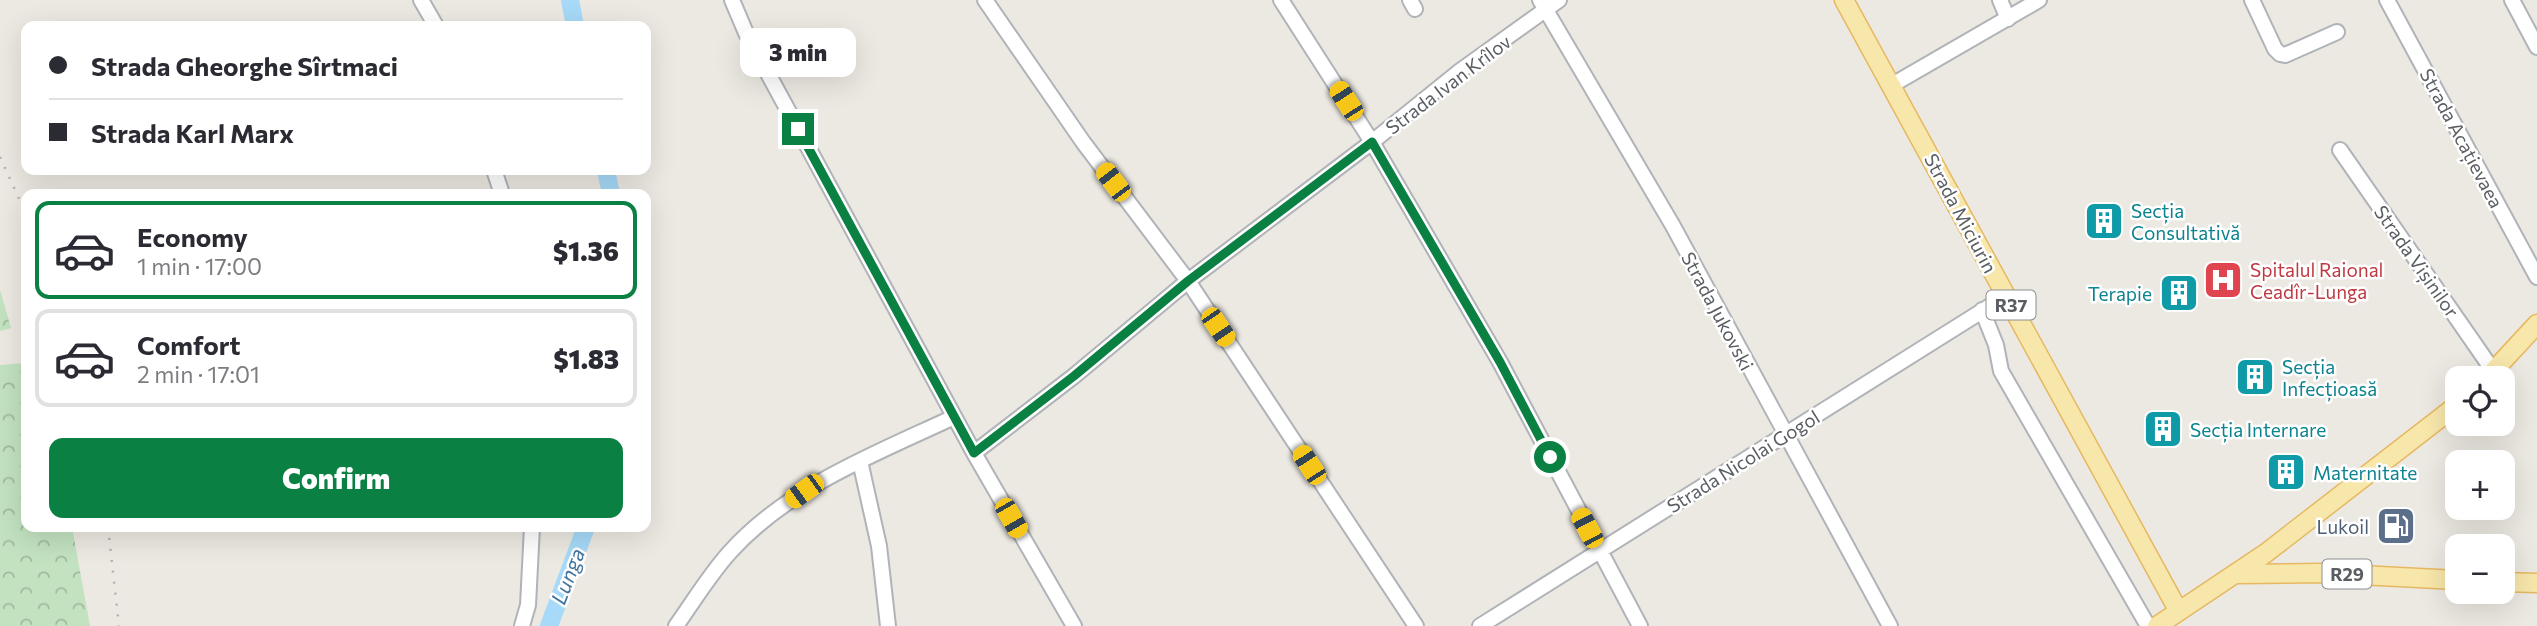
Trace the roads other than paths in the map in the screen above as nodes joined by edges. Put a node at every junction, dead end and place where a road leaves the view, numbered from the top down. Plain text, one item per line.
1 (421, 0) edge
2 (732, 0) edge
3 (985, 0) edge
4 (1281, 0) edge
5 (1559, 0) edge
6 (1844, 0) edge
7 (2000, 0) edge
8 (2039, 0) edge
9 (2252, 0) edge
10 (2387, 0) edge
11 (2512, 0) edge
12 (1543, 5) edge
13 (2008, 19) junction
14 (433, 21) edge
15 (2337, 32) dead end
16 (2537, 47) edge
17 (1892, 85) junction
18 (1372, 142) junction
19 (2340, 150) dead end
20 (2537, 276) edge
21 (1188, 281) junction
22 (2006, 296) junction
23 (1982, 310) junction
24 (2537, 324) edge
25 (2485, 366) edge
26 (2499, 366) edge
27 (2445, 414) edge
28 (954, 417) junction
29 (1784, 435) junction
30 (974, 453) junction
31 (860, 461) junction
32 (532, 532) edge
33 (1599, 552) junction
34 (2237, 573) junction
35 (2445, 579) edge
36 (2515, 582) edge
37 (2537, 583) edge
38 (2178, 610) junction
39 (522, 626) edge
40 (676, 626) edge
41 (888, 626) edge
42 (1074, 626) edge
43 (1416, 626) edge
44 (1480, 626) edge
45 (1640, 626) edge
46 (1889, 626) edge
47 (2148, 626) edge
48 (2157, 626) edge

1 - 14 street
2 - 28 street
3 - 21 street
4 - 18 street
5 - 12 street, Strada Ivan Krîlov
6 - 17 main road, Strada Miciurin / R37
7 - 13 street
8 - 13 street
9 - 15 street
10 - 20 street, Strada Acațievaea
11 - 16 street
12 - 18 street, Strada Ivan Krîlov
12 - 29 street, Strada Jukovski
13 - 17 street
17 - 22 main road, Strada Miciurin / R37
18 - 21 street, Strada Ivan Krîlov
18 - 33 street
19 - 25 street, Strada Vișinilor
21 - 30 street, Strada Ivan Krîlov
21 - 43 street
22 - 23 street, Strada Nicolai Gogol
22 - 38 main road, Strada Miciurin / R37
23 - 29 street, Strada Nicolai Gogol
23 - 47 street
24 - 26 main road
27 - 34 main road
28 - 30 street
28 - 31 street
29 - 33 street, Strada Nicolai Gogol
29 - 46 street, Strada Jukovski
30 - 42 street
31 - 40 street
31 - 41 street
32 - 39 street
33 - 44 street, Strada Nicolai Gogol
33 - 45 street
34 - 35 main road, R29
34 - 38 main road
36 - 37 main road
38 - 48 main road

